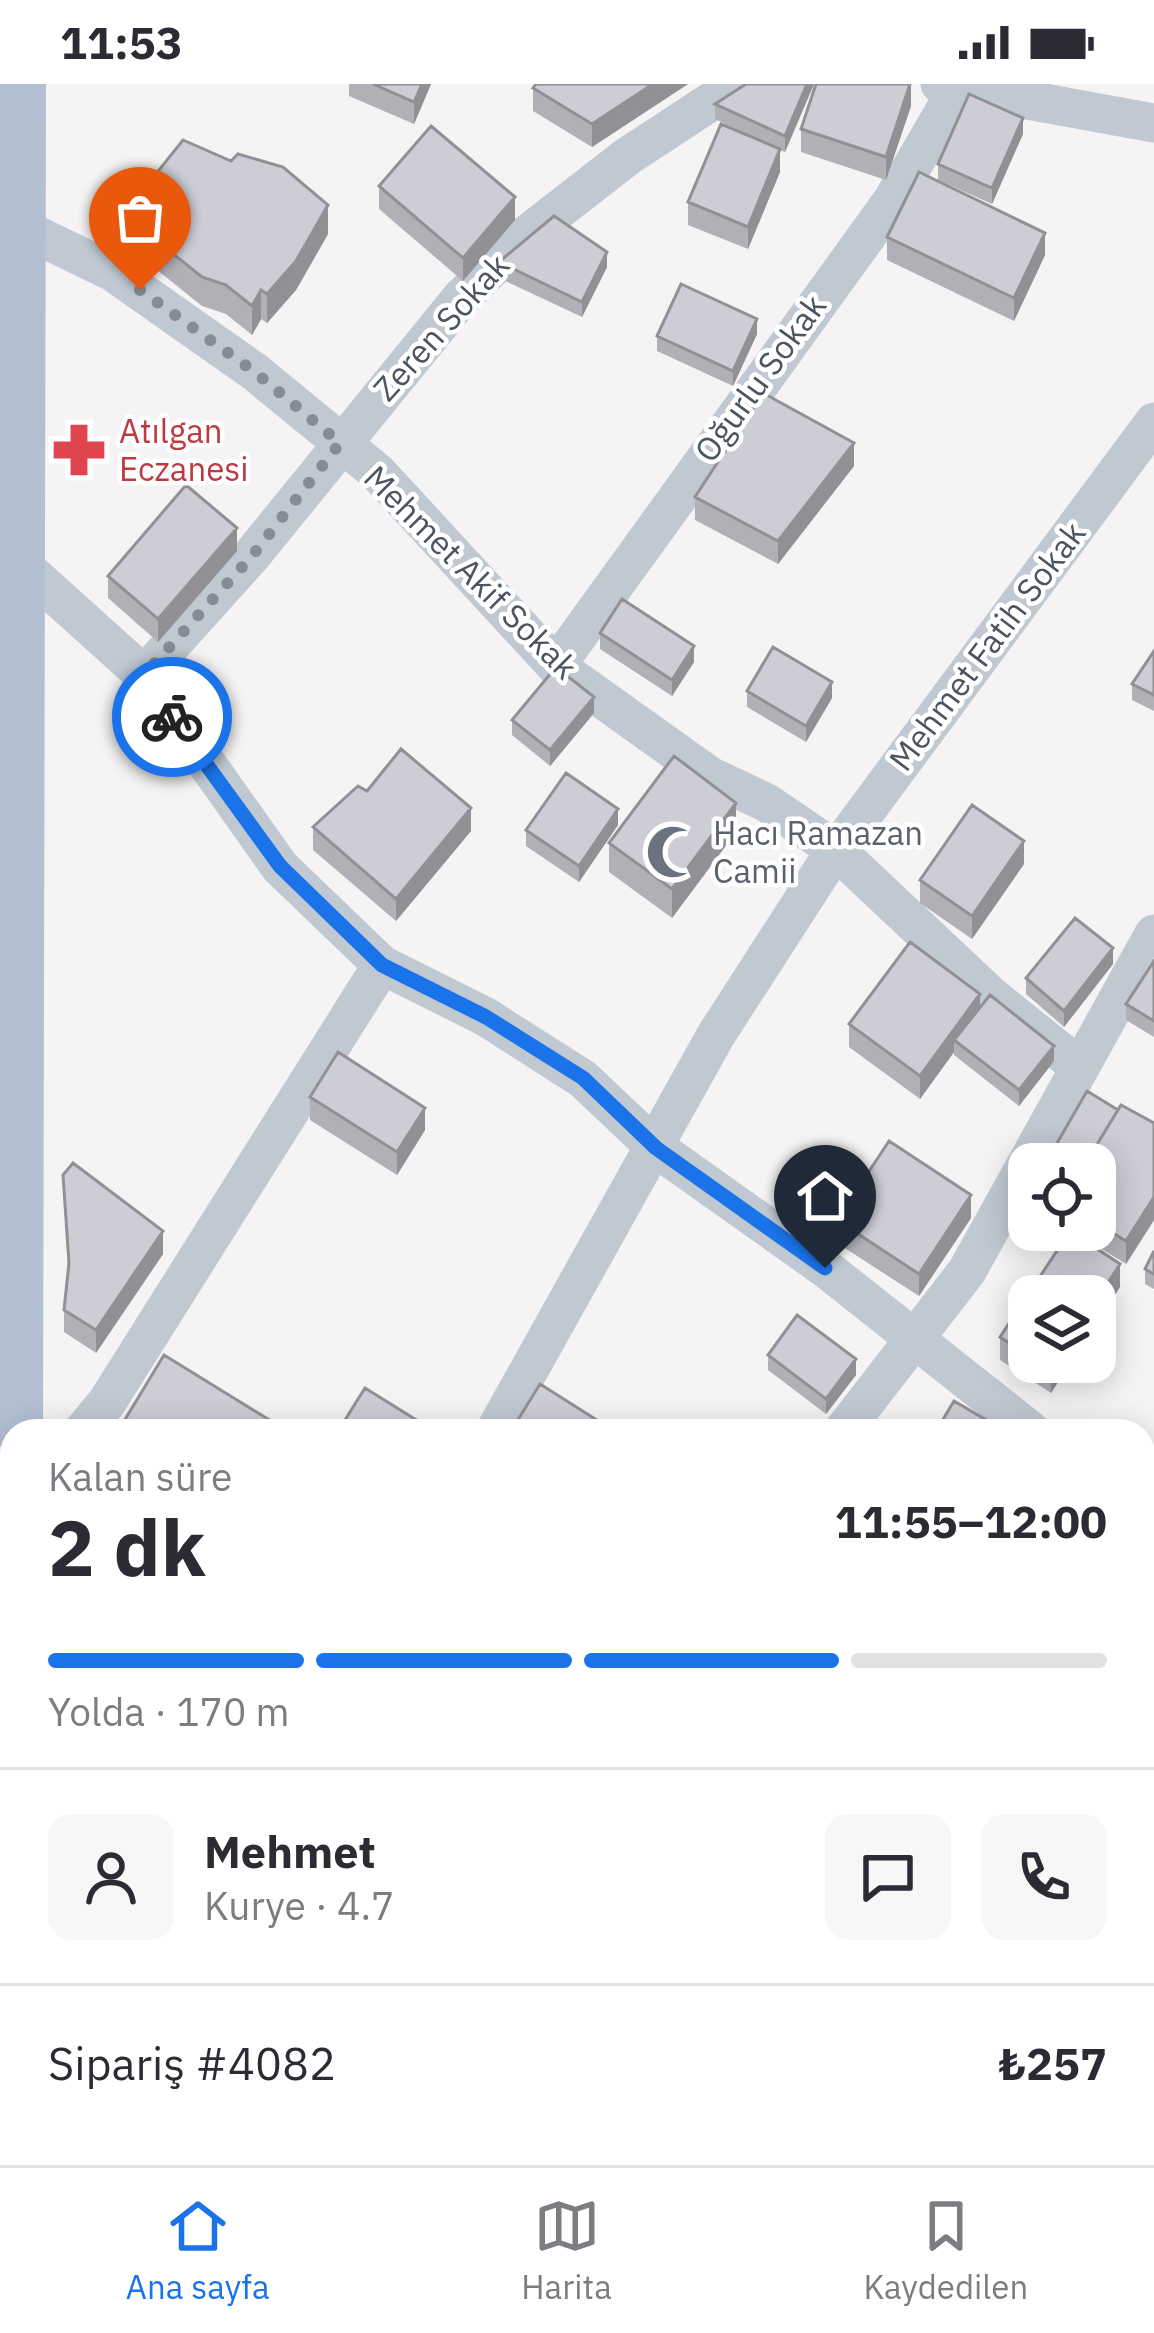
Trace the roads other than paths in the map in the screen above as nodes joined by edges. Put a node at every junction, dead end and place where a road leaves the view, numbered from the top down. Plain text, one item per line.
1 (22, 84) edge
2 (738, 84) edge
3 (950, 86) edge
4 (1154, 123) edge
5 (22, 228) junction
6 (1154, 422) edge
7 (340, 443) junction
8 (11, 568) edge
9 (556, 666) junction
10 (144, 675) junction
11 (836, 850) junction
12 (1154, 934) edge
13 (382, 965) junction
14 (1077, 1065) junction
15 (656, 1148) junction
16 (912, 1339) junction
17 (19, 1419) edge
18 (93, 1419) edge
19 (502, 1419) edge
20 (851, 1419) edge
21 (1015, 1419) edge

1 - 5 main road
2 - 7 street, Zeren Sokak
3 - 4 street
3 - 9 street, Oğurlu Sokak
5 - 7 street, Mehmet Akif Sokak
5 - 8 main road
6 - 11 street, Mehmet Fatih Sokak
7 - 9 street, Mehmet Akif Sokak
7 - 10 street, Zeren Sokak
8 - 10 street
8 - 17 main road
9 - 11 street, Mehmet Akif Sokak
10 - 13 street
11 - 14 street, Mehmet Akif Sokak
11 - 15 street, Mehmet Fatih Sokak
12 - 14 street
13 - 15 street
13 - 18 street
14 - 16 street
15 - 16 street
15 - 19 street, Mehmet Fatih Sokak
16 - 20 street
16 - 21 street

